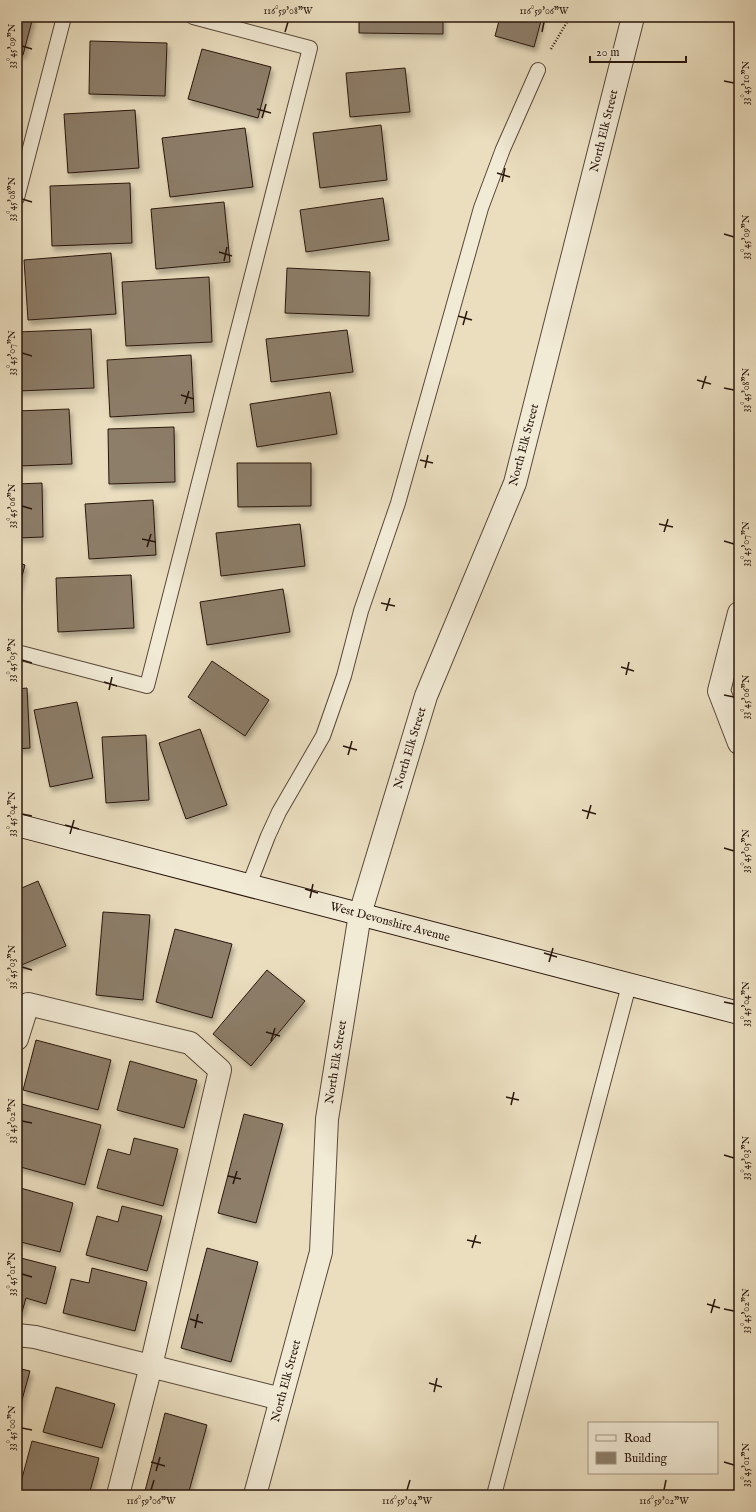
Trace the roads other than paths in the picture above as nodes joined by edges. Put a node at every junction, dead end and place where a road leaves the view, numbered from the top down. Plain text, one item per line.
1 (64, 17) edge
2 (193, 17) edge
3 (633, 17) edge
4 (538, 70) road end
5 (17, 198) edge
6 (739, 613) edge
7 (17, 652) edge
8 (739, 743) edge
9 (17, 825) edge
10 (249, 885) junction
11 (360, 914) junction
12 (629, 985) junction
13 (739, 1013) edge
14 (17, 1039) edge
15 (17, 1335) edge
16 (151, 1366) junction
17 (281, 1399) junction
18 (118, 1495) edge
19 (255, 1495) edge
20 (494, 1495) edge

1 - 5 lane
2 - 7 lane
3 - 11 street, North Elk Street
4 - 10 lane
6 - 8 street
9 - 10 street, West Devonshire Avenue
10 - 11 street, West Devonshire Avenue
11 - 12 street, West Devonshire Avenue
11 - 17 street, North Elk Street
12 - 13 street, West Devonshire Avenue
12 - 20 lane
14 - 16 street
15 - 16 street
16 - 17 street
16 - 18 street
17 - 19 street, North Elk Street

